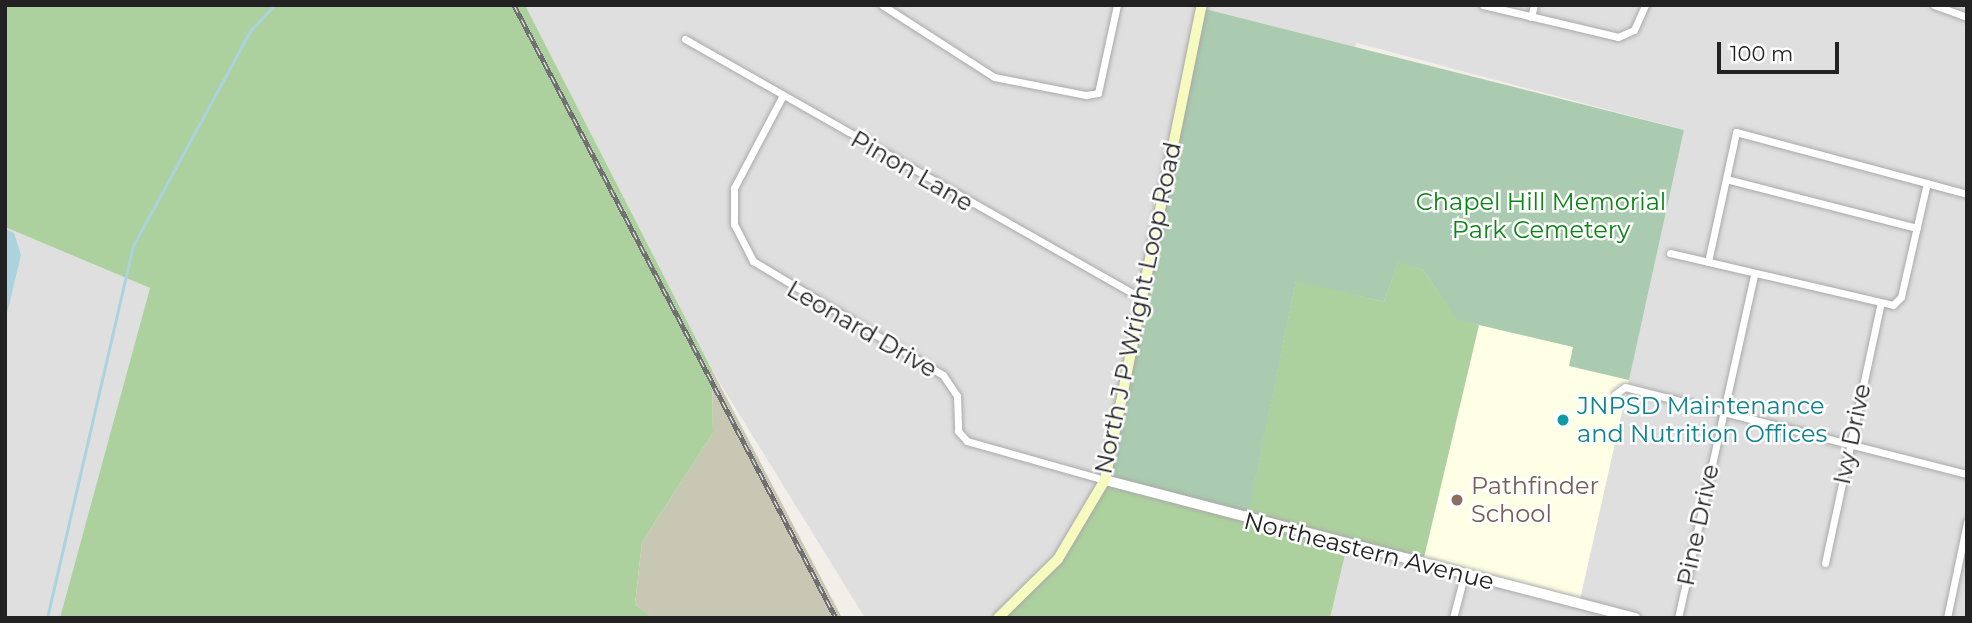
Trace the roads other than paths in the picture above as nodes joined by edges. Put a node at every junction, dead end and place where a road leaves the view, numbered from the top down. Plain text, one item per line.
1 (882, 5) edge
2 (1117, 5) edge
3 (1202, 5) edge
4 (1483, 5) edge
5 (1534, 5) edge
6 (1645, 5) edge
7 (1934, 5) edge
8 (1531, 17) junction
9 (1967, 17) edge
10 (685, 39) dead end
11 (782, 97) junction
12 (1726, 179) junction
13 (1927, 183) junction
14 (1967, 194) edge
15 (1917, 228) junction
16 (1670, 253) dead end
17 (1708, 262) junction
18 (1754, 274) junction
19 (1141, 298) junction
20 (1880, 306) junction
21 (1615, 394) dead end
22 (1723, 413) junction
23 (1850, 445) junction
24 (1967, 474) edge
25 (1105, 480) junction
26 (1967, 522) edge
27 (1825, 563) dead end
28 (1464, 576) junction
29 (998, 618) edge
30 (1453, 618) edge
31 (1635, 618) edge
32 (1678, 618) edge
33 (1947, 618) edge

1 - 2 street
3 - 19 main road, North J P Wright Loop Road
4 - 8 street
5 - 8 street
6 - 8 street
7 - 9 street
10 - 11 street, Pinon Lane
11 - 19 street, Pinon Lane
11 - 25 street, Leonard Drive
12 - 13 street
12 - 15 street
12 - 17 street
13 - 14 street
13 - 15 street
15 - 20 street
16 - 17 street
17 - 18 street
18 - 20 street
18 - 22 street, Pine Drive
19 - 25 main road, North J P Wright Loop Road
20 - 23 street, Ivy Drive
21 - 22 street
22 - 23 street
22 - 32 street, Pine Drive
23 - 24 street
23 - 27 street, Ivy Drive
25 - 28 street, Northeastern Avenue
25 - 29 main road, North J P Wright Loop Road
26 - 33 street
28 - 30 street
28 - 31 street, Northeastern Avenue

